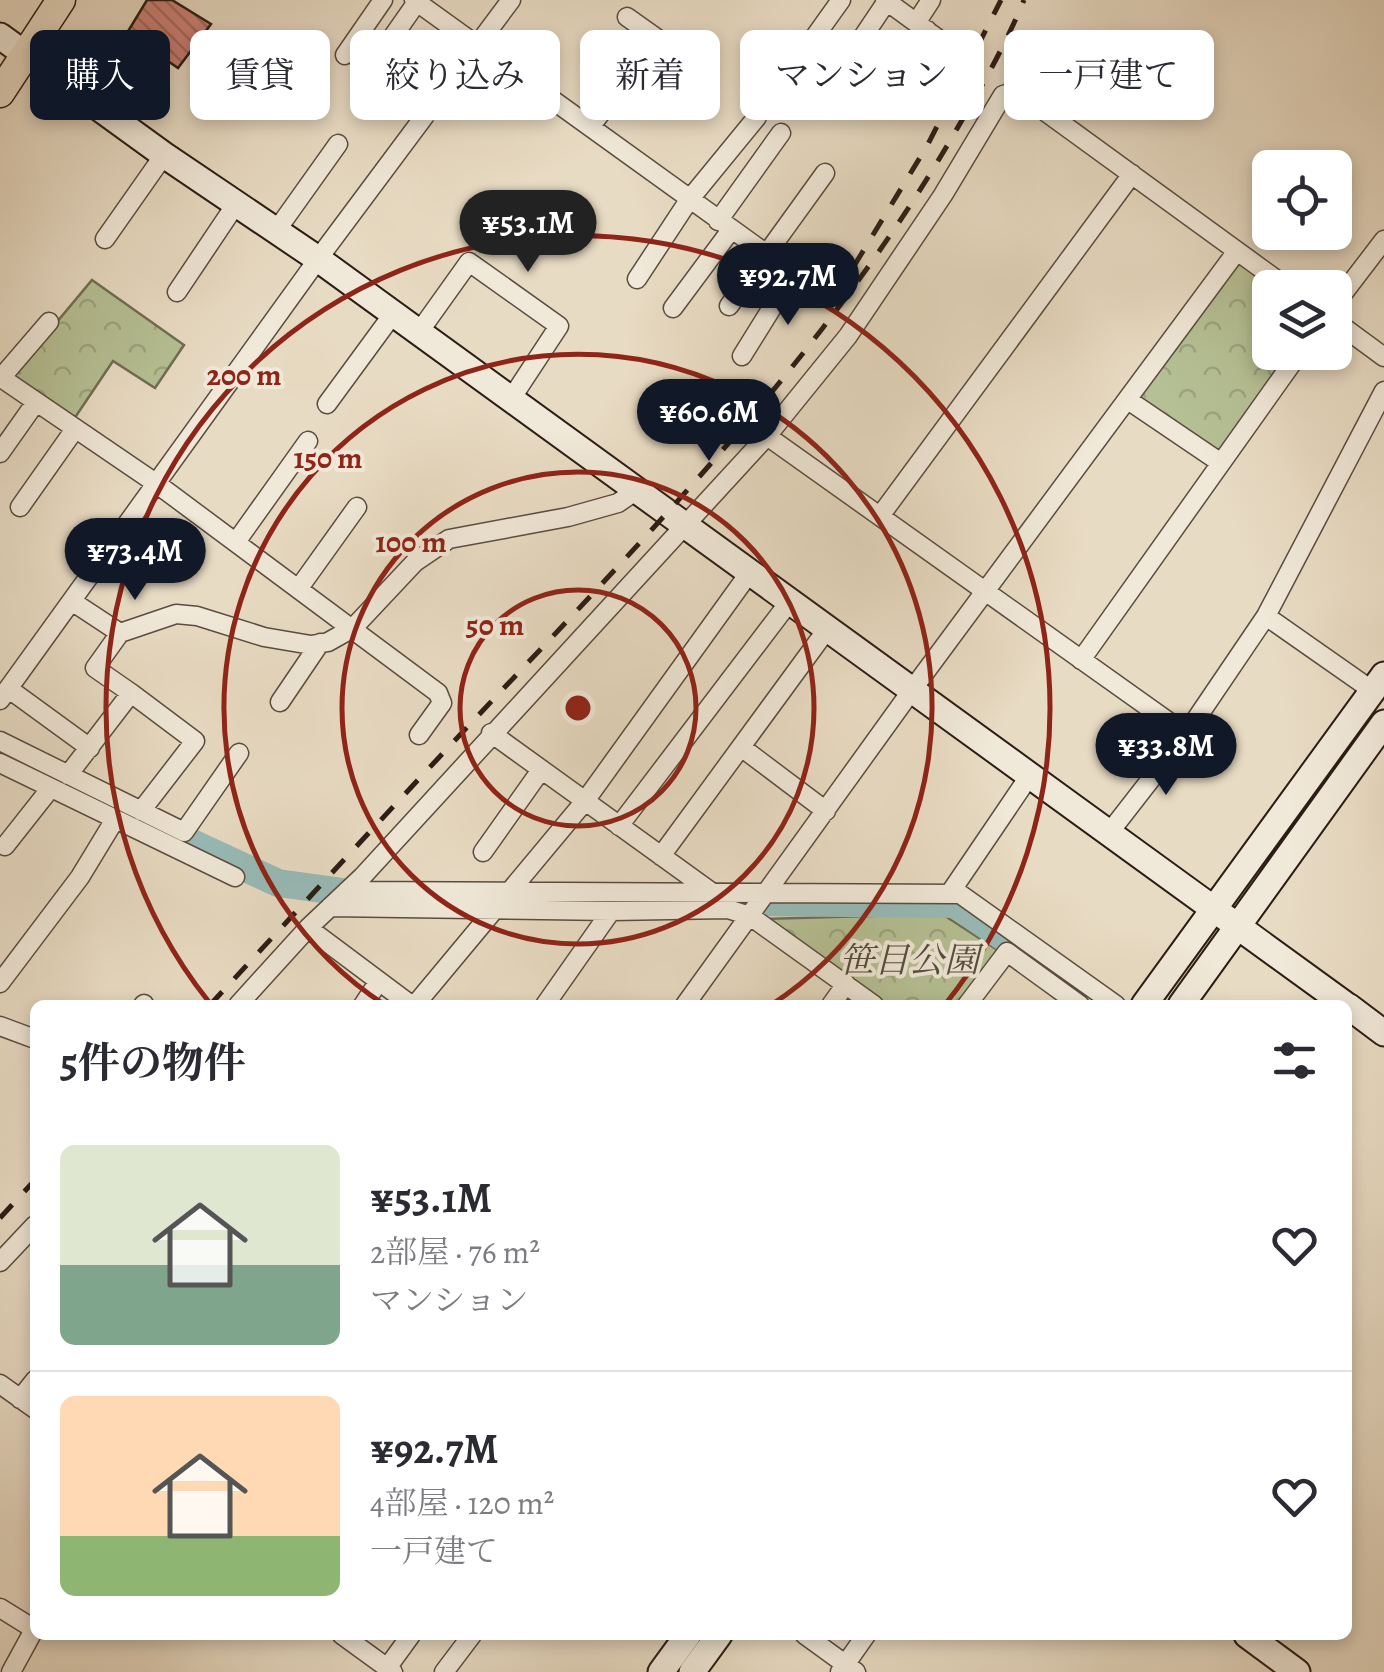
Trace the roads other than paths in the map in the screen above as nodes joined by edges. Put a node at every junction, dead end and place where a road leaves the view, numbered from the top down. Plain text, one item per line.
1 (61, 0) edge
2 (383, 0) edge
3 (511, 0) edge
4 (840, 0) edge
5 (931, 0) edge
6 (886, 1) edge
7 (427, 4) edge
8 (628, 17) dead end
9 (404, 30) edge
10 (459, 30) edge
11 (489, 30) edge
12 (819, 30) edge
13 (867, 30) edge
14 (926, 30) joint
15 (0, 36) edge
16 (25, 54) junction
17 (345, 55) dead end
18 (0, 93) edge
19 (560, 106) edge
20 (422, 120) edge
21 (755, 120) edge
22 (590, 128) junction
23 (780, 133) dead end
24 (338, 144) dead end
25 (164, 155) junction
26 (825, 173) dead end
27 (1132, 174) junction
28 (690, 200) junction
29 (236, 204) junction
30 (724, 225) junction
31 (276, 231) junction
32 (105, 240) dead end
33 (1384, 240) edge
34 (1238, 251) junction
35 (764, 254) junction
36 (318, 259) junction
37 (1264, 270) edge
38 (793, 274) junction
39 (638, 279) dead end
40 (1352, 282) edge
41 (811, 286) dead end
42 (177, 292) dead end
43 (729, 306) dead end
44 (673, 308) dead end
45 (393, 314) junction
46 (49, 322) dead end
47 (419, 332) junction
48 (1352, 334) edge
49 (742, 356) dead end
50 (1384, 357) edge
51 (1287, 370) edge
52 (0, 378) edge
53 (1384, 391) edge
54 (511, 398) junction
55 (1128, 400) junction
56 (36, 402) junction
57 (327, 404) dead end
58 (76, 429) junction
59 (768, 436) junction
60 (308, 442) dead end
61 (0, 454) edge
62 (1221, 464) junction
63 (157, 484) junction
64 (637, 490) junction
65 (20, 507) dead end
66 (357, 507) dead end
67 (880, 516) junction
68 (684, 524) junction
69 (236, 542) junction
70 (750, 572) junction
71 (299, 588) junction
72 (987, 592) junction
73 (790, 601) junction
74 (73, 602) junction
75 (1266, 616) junction
76 (353, 628) junction
77 (828, 628) junction
78 (120, 634) junction
79 (320, 644) junction
80 (1081, 660) junction
81 (1379, 683) edge
82 (912, 690) junction
83 (131, 693) junction
84 (4, 694) edge
85 (280, 702) dead end
86 (1384, 723) edge
87 (492, 734) junction
88 (1186, 734) junction
89 (419, 735) dead end
90 (0, 741) edge
91 (742, 746) junction
92 (90, 748) junction
93 (239, 753) dead end
94 (542, 770) junction
95 (3, 772) edge
96 (68, 775) junction
97 (1030, 775) junction
98 (50, 789) junction
99 (585, 801) junction
100 (826, 810) junction
101 (141, 811) junction
102 (114, 820) junction
103 (619, 826) junction
104 (1110, 833) junction
105 (5, 846) dead end
106 (483, 852) dead end
107 (661, 856) junction
108 (235, 877) dead end
109 (347, 891) junction
110 (512, 891) junction
111 (710, 892) junction
112 (767, 893) junction
113 (950, 893) junction
114 (330, 908) junction
115 (494, 910) junction
116 (1215, 910) junction
117 (611, 911) junction
118 (750, 916) junction
119 (1238, 926) junction
120 (308, 928) junction
121 (0, 950) edge
122 (18, 961) junction
123 (379, 981) junction
124 (0, 983) edge
125 (846, 984) junction
126 (243, 1000) edge
127 (366, 1000) edge
128 (406, 1000) edge
129 (417, 1000) edge
130 (548, 1000) edge
131 (688, 1000) edge
132 (835, 1000) edge
133 (867, 1000) edge
134 (971, 1000) edge
135 (1073, 1000) edge
136 (1109, 1000) edge
137 (1148, 1000) edge
138 (1185, 1000) edge
139 (1338, 1000) edge
140 (1352, 1010) edge
141 (0, 1026) edge
142 (1384, 1033) edge
143 (30, 1037) edge
144 (30, 1230) edge
145 (0, 1262) edge
146 (0, 1384) edge
147 (28, 1404) edge
148 (0, 1608) edge
149 (30, 1627) edge
150 (30, 1636) edge
151 (349, 1640) edge
152 (407, 1640) edge
153 (468, 1640) edge
154 (684, 1640) edge
155 (715, 1640) edge
156 (812, 1640) edge
157 (863, 1640) edge
158 (1254, 1640) edge
159 (847, 1669) edge
160 (390, 1670) edge
161 (11, 1672) edge
162 (444, 1672) edge
163 (661, 1672) edge
164 (692, 1672) edge
165 (1297, 1672) edge

1 - 16 main road
2 - 17 street
3 - 11 street
4 - 12 street
5 - 14 street
6 - 13 street
6 - 14 street
7 - 9 street
7 - 10 street
8 - 22 street
15 - 16 street
16 - 18 main road
16 - 25 street
19 - 22 street
20 - 36 street
21 - 28 street
22 - 28 street
23 - 30 street
24 - 31 street
25 - 29 street
25 - 32 street
26 - 35 street
27 - 34 street
27 - 59 street
27 - 67 street
28 - 30 street
28 - 39 street
29 - 31 street
29 - 42 street
30 - 35 street
30 - 44 street
31 - 36 street
33 - 40 street
34 - 37 street
34 - 55 street
35 - 38 street
35 - 43 street
36 - 45 street
36 - 63 street
38 - 41 street
38 - 49 street
45 - 47 street
45 - 57 street
46 - 52 street
47 - 54 street
47 - 54 street
48 - 50 street
51 - 62 street
52 - 56 street
53 - 75 street
54 - 64 street
55 - 62 street
55 - 72 street
56 - 58 street
56 - 61 street
58 - 63 street
58 - 65 street
59 - 67 street
59 - 68 street
60 - 69 street
62 - 80 street
63 - 69 street
63 - 74 street
64 - 68 street
64 - 76 street
66 - 71 street
67 - 72 street
68 - 70 street
68 - 87 street
69 - 71 street
70 - 73 street
70 - 99 street
71 - 76 street
72 - 80 street
72 - 82 street
73 - 77 street
73 - 103 street
74 - 78 street
74 - 84 street
75 - 81 street
75 - 88 street
76 - 79 street
76 - 89 street
77 - 82 street
77 - 91 street
78 - 79 street
78 - 83 street
79 - 85 street
80 - 88 street
81 - 116 street
82 - 97 street
82 - 100 street
83 - 92 street
83 - 101 street
84 - 92 street
86 - 119 street
87 - 94 street
87 - 109 street
88 - 104 street
90 - 96 street
91 - 100 street
91 - 107 street
92 - 96 street
93 - 101 street
94 - 99 street
94 - 106 street
95 - 98 street
96 - 101 street
97 - 104 street
97 - 113 street
98 - 102 street
98 - 105 street
99 - 103 street
99 - 110 street
100 - 112 street
102 - 108 street
102 - 122 street
103 - 107 street
104 - 116 street
107 - 111 street
109 - 110 street
109 - 114 street
110 - 111 street
110 - 115 street
111 - 112 street
112 - 113 street
112 - 118 street
113 - 136 street
114 - 115 street
114 - 120 street
115 - 117 street
115 - 129 street
116 - 119 street
116 - 137 street
117 - 118 street
117 - 130 street
118 - 125 street
118 - 131 street
119 - 138 street
119 - 139 street
120 - 123 street
120 - 126 street
121 - 122 street
122 - 124 street
123 - 127 street
123 - 128 street
125 - 132 street
125 - 133 street
134 - 135 street
140 - 142 street
141 - 143 street
144 - 145 street
146 - 147 street
148 - 149 street
150 - 161 street
151 - 160 street
152 - 160 street
153 - 162 street
154 - 163 street
155 - 164 street
156 - 159 street
157 - 159 street
158 - 165 street

